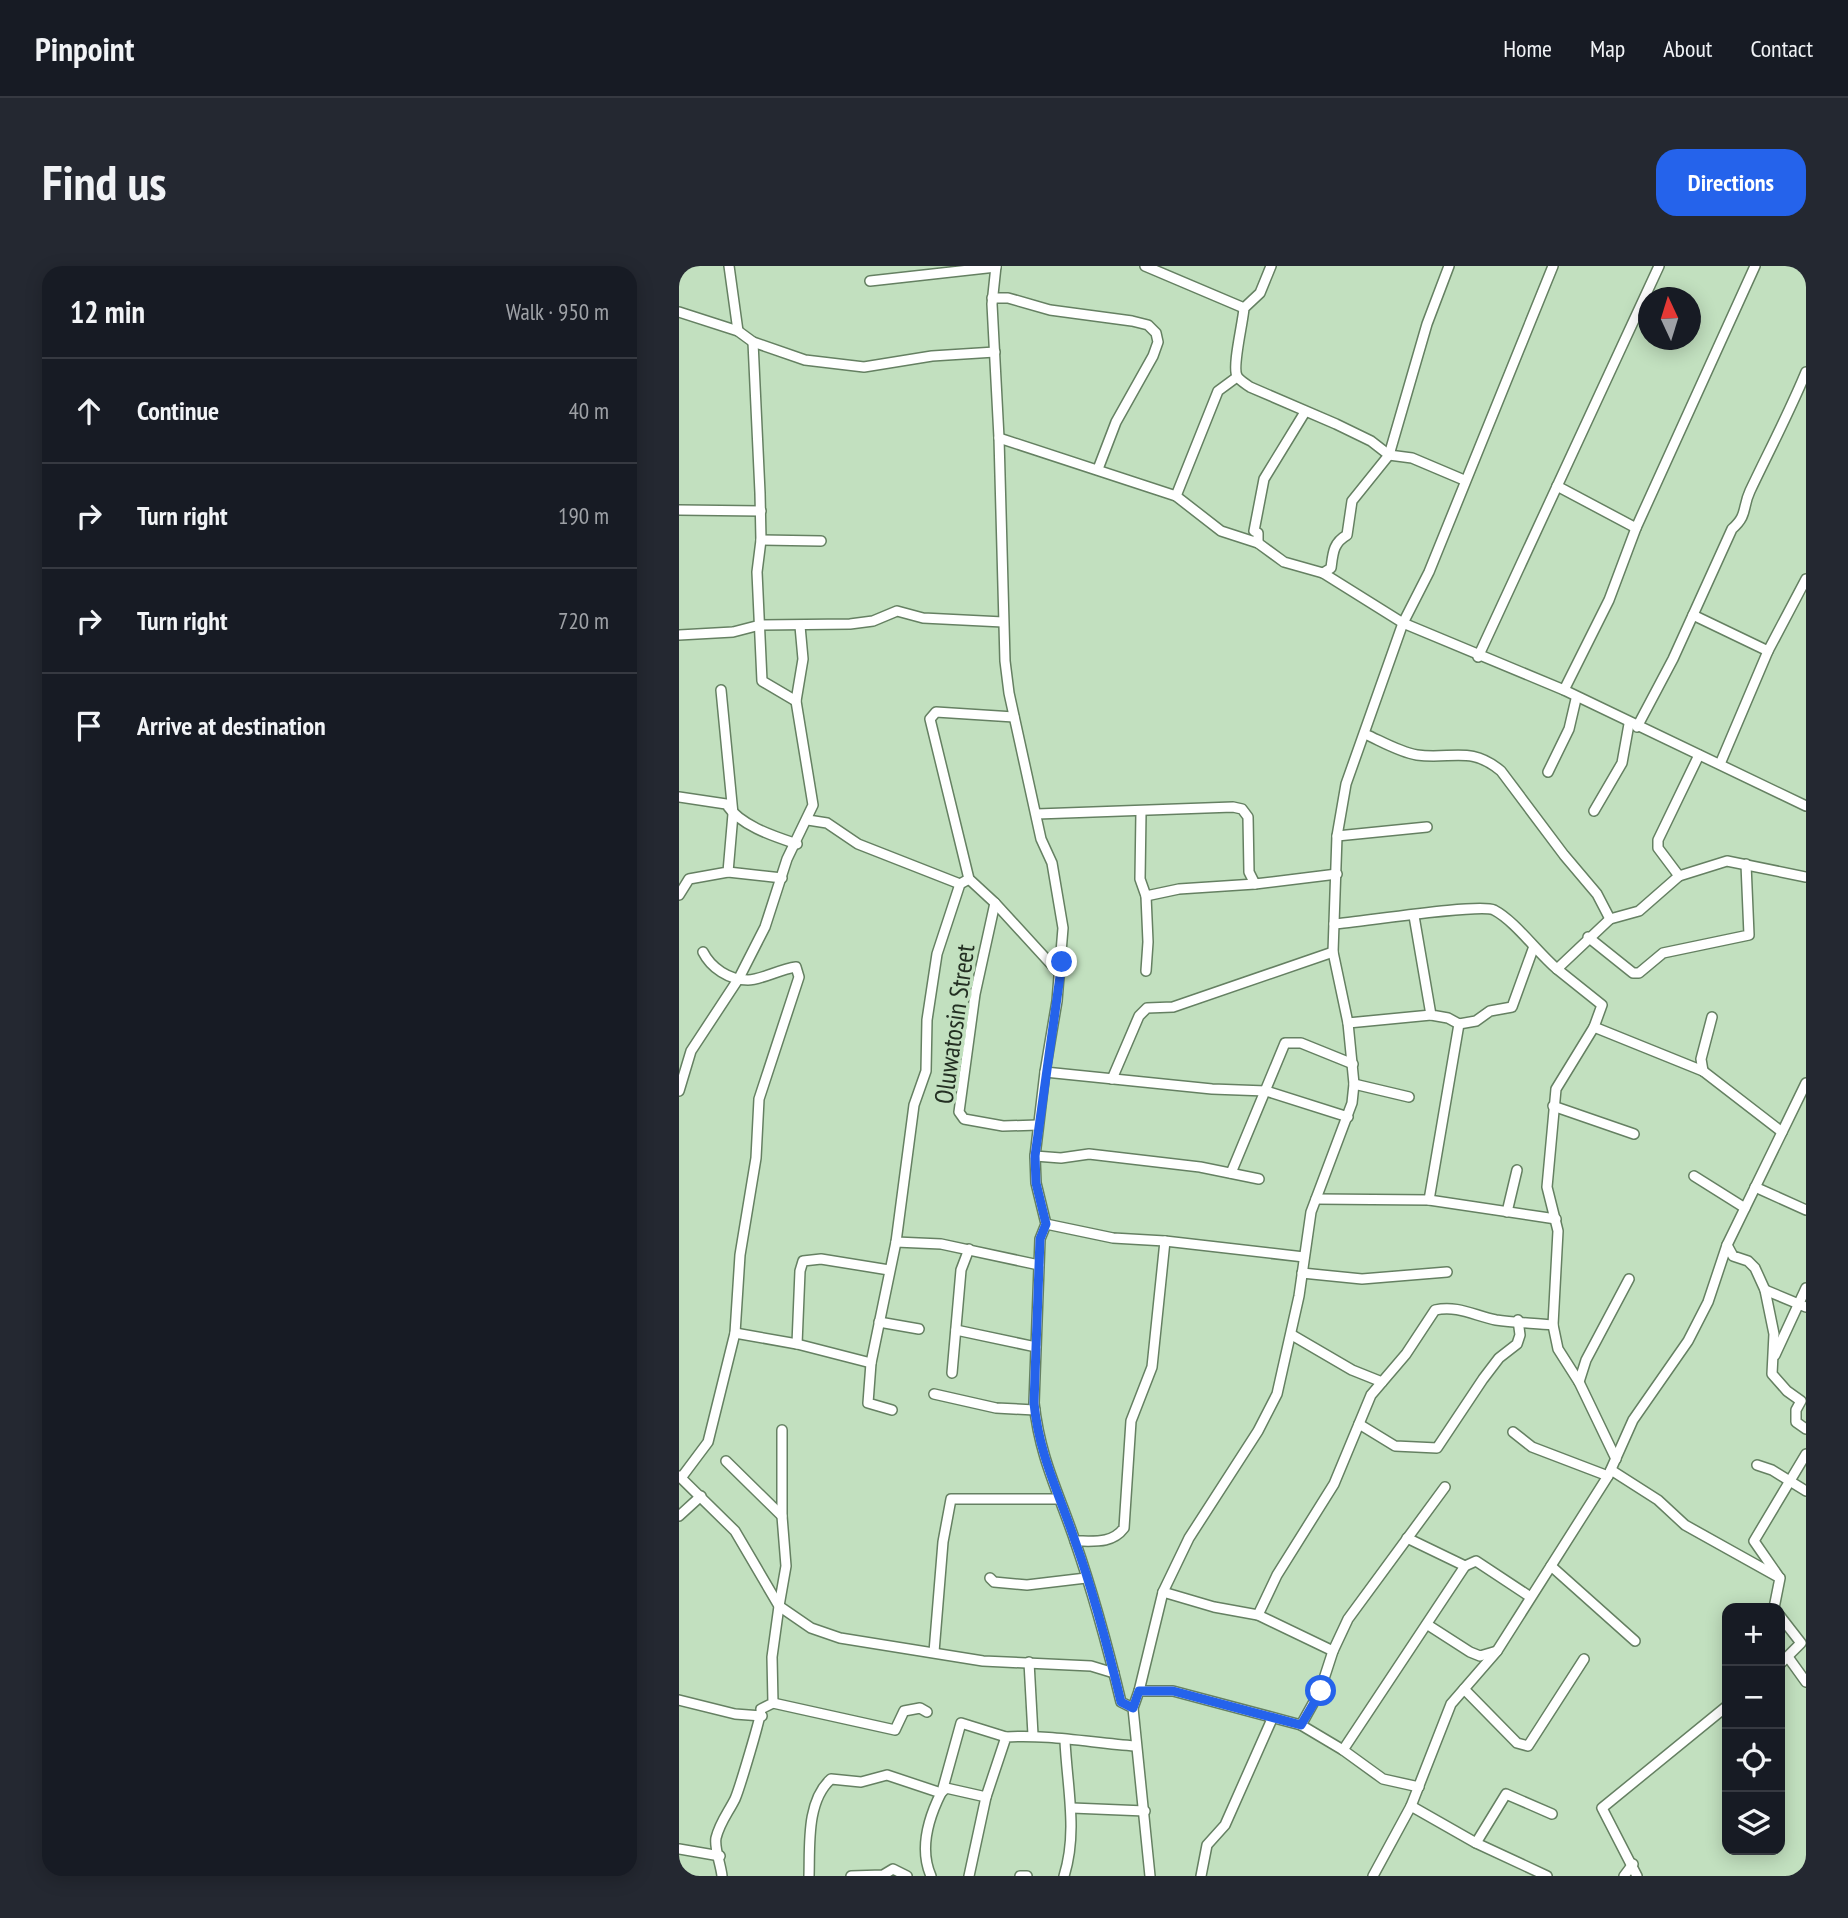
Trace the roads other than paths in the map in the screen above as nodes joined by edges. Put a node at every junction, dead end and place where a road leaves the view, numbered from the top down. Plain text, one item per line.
1 (729, 266) edge
2 (996, 266) edge
3 (1145, 266) edge
4 (1271, 266) edge
5 (1448, 266) edge
6 (1553, 266) edge
7 (1659, 266) edge
8 (1755, 266) edge
9 (870, 281) dead end
10 (992, 298) junction
11 (1244, 308) junction
12 (679, 312) edge
13 (738, 331) junction
14 (753, 342) junction
15 (995, 352) junction
16 (1806, 372) edge
17 (1237, 377) junction
18 (1305, 412) junction
19 (999, 438) junction
20 (1389, 455) junction
21 (1098, 469) junction
22 (1464, 480) junction
23 (1557, 486) junction
24 (1176, 496) junction
25 (679, 510) edge
26 (761, 511) junction
27 (1636, 528) junction
28 (761, 540) junction
29 (821, 541) dead end
30 (1258, 543) junction
31 (1324, 573) junction
32 (1806, 579) edge
33 (1693, 615) junction
34 (1003, 622) junction
35 (1403, 623) junction
36 (760, 625) junction
37 (800, 626) junction
38 (679, 635) edge
39 (1768, 652) junction
40 (1478, 657) junction
41 (721, 690) dead end
42 (1564, 690) junction
43 (1576, 699) junction
44 (796, 701) junction
45 (1014, 717) junction
46 (1633, 725) junction
47 (1365, 734) junction
48 (1699, 755) junction
49 (1720, 764) junction
50 (1548, 772) dead end
51 (679, 797) edge
52 (1806, 806) edge
53 (1594, 811) dead end
54 (1141, 812) junction
55 (733, 814) junction
56 (1037, 814) junction
57 (808, 820) junction
58 (1427, 827) dead end
59 (1337, 836) junction
60 (797, 844) junction
61 (1746, 864) junction
62 (729, 872) junction
63 (1337, 874) junction
64 (1679, 876) junction
65 (1806, 877) edge
66 (782, 878) junction
67 (964, 882) junction
68 (1255, 884) junction
69 (679, 895) edge
70 (1146, 896) junction
71 (995, 902) junction
72 (1414, 916) junction
73 (1611, 919) junction
74 (1334, 924) junction
75 (1588, 937) junction
76 (1533, 949) junction
77 (703, 952) dead end
78 (1333, 952) junction
79 (1557, 969) junction
80 (1146, 971) dead end
81 (1060, 974) junction
82 (739, 978) junction
83 (1431, 1015) junction
84 (1712, 1017) dead end
85 (1348, 1023) junction
86 (1459, 1024) junction
87 (1594, 1027) junction
88 (1353, 1063) junction
89 (1703, 1071) junction
90 (1045, 1072) junction
91 (1112, 1079) junction
92 (1806, 1083) edge
93 (1355, 1084) junction
94 (679, 1091) edge
95 (1266, 1091) junction
96 (1409, 1097) dead end
97 (1803, 1097) edge
98 (1553, 1106) junction
99 (1348, 1117) junction
100 (1038, 1125) junction
101 (1782, 1132) junction
102 (1634, 1134) dead end
103 (1035, 1156) junction
104 (1517, 1170) dead end
105 (1231, 1173) junction
106 (1694, 1176) dead end
107 (1259, 1179) dead end
108 (1755, 1186) junction
109 (1316, 1199) junction
110 (1429, 1199) junction
111 (1745, 1208) junction
112 (1806, 1210) edge
113 (1507, 1212) junction
114 (1556, 1219) junction
115 (1046, 1224) junction
116 (1165, 1241) junction
117 (896, 1242) junction
118 (1727, 1245) junction
119 (969, 1249) junction
120 (1304, 1257) junction
121 (1039, 1265) junction
122 (889, 1270) junction
123 (1447, 1272) dead end
124 (1302, 1273) junction
125 (1629, 1279) dead end
126 (1806, 1288) edge
127 (1765, 1290) junction
128 (1802, 1305) edge
129 (1518, 1321) junction
130 (879, 1322) junction
131 (1553, 1325) junction
132 (919, 1329) dead end
133 (956, 1331) junction
134 (735, 1333) junction
135 (1292, 1335) junction
136 (797, 1343) junction
137 (1036, 1347) junction
138 (871, 1363) junction
139 (1771, 1363) junction
140 (952, 1373) dead end
141 (1579, 1381) junction
142 (1382, 1382) junction
143 (934, 1394) dead end
144 (892, 1410) dead end
145 (1035, 1410) junction
146 (1359, 1424) junction
147 (1806, 1429) edge
148 (782, 1430) dead end
149 (1513, 1432) dead end
150 (1806, 1454) edge
151 (1616, 1459) junction
152 (726, 1461) dead end
153 (1757, 1465) dead end
154 (1609, 1473) junction
155 (680, 1477) edge
156 (1790, 1481) junction
157 (1445, 1487) dead end
158 (1806, 1491) edge
159 (701, 1496) junction
160 (1058, 1499) junction
161 (679, 1516) edge
162 (782, 1516) junction
163 (1406, 1538) junction
164 (1075, 1541) junction
165 (1465, 1566) junction
166 (1552, 1566) junction
167 (990, 1578) dead end
168 (1086, 1578) junction
169 (1780, 1578) junction
170 (1163, 1591) junction
171 (1529, 1596) junction
172 (1775, 1603) edge
173 (779, 1606) junction
174 (1258, 1615) junction
175 (1785, 1622) edge
176 (1428, 1625) junction
177 (1635, 1642) dead end
178 (1333, 1651) junction
179 (1497, 1651) junction
180 (933, 1653) junction
181 (1788, 1657) junction
182 (1584, 1659) dead end
183 (1785, 1660) edge
184 (1029, 1662) junction
185 (1114, 1673) junction
186 (1806, 1682) edge
187 (1464, 1689) junction
188 (1139, 1691) junction
189 (679, 1700) edge
190 (773, 1703) junction
191 (1133, 1708) junction
192 (1722, 1710) edge
193 (927, 1712) dead end
194 (762, 1716) junction
195 (1272, 1719) junction
196 (1301, 1725) junction
197 (1033, 1735) junction
198 (1006, 1737) junction
199 (1065, 1741) junction
200 (1135, 1746) junction
201 (1343, 1750) junction
202 (1419, 1787) junction
203 (942, 1791) junction
204 (986, 1797) junction
205 (1411, 1806) junction
206 (1072, 1808) junction
207 (1145, 1811) junction
208 (1552, 1814) dead end
209 (1476, 1843) junction
210 (679, 1849) edge
211 (720, 1856) junction
212 (1633, 1864) junction
213 (722, 1876) edge
214 (809, 1876) edge
215 (851, 1876) edge
216 (907, 1876) edge
217 (931, 1876) edge
218 (969, 1876) edge
219 (1020, 1876) edge
220 (1027, 1876) edge
221 (1064, 1876) edge
222 (1150, 1876) edge
223 (1201, 1876) edge
224 (1374, 1876) edge
225 (1547, 1876) edge
226 (1624, 1876) edge
227 (1637, 1876) edge

1 - 13 street
2 - 9 street
2 - 10 street
3 - 11 street
4 - 11 street
5 - 20 street
6 - 22 street
7 - 23 street
8 - 27 street
10 - 15 street
10 - 21 street
11 - 17 street
12 - 13 street
13 - 14 street
14 - 15 street
14 - 26 street
15 - 19 street
16 - 33 street
17 - 18 street
17 - 24 street
18 - 20 street
18 - 30 street
19 - 21 street
19 - 34 street
20 - 22 street
20 - 31 street
21 - 24 street
22 - 35 street
23 - 27 street
23 - 40 street
24 - 30 street
25 - 26 street
26 - 28 street
27 - 42 street
28 - 29 street
28 - 36 street
30 - 31 street
31 - 35 street
32 - 39 street
33 - 39 street
33 - 46 street
34 - 37 street
34 - 45 street
35 - 40 street
35 - 47 street
36 - 37 street
36 - 38 street
36 - 44 street
37 - 44 street
39 - 49 street
40 - 42 street
41 - 55 street
42 - 43 street
43 - 46 street
43 - 50 street
44 - 57 street
45 - 56 street
45 - 67 street
46 - 48 street
46 - 53 street
47 - 59 street
47 - 73 street
48 - 49 street
48 - 64 street
49 - 52 street
51 - 55 street
54 - 56 street
54 - 68 street
54 - 70 street
55 - 60 street
55 - 62 street
56 - 81 street
57 - 60 street
57 - 67 street
58 - 59 street
59 - 63 street
60 - 66 street
61 - 64 street
61 - 65 street
61 - 75 street
62 - 66 street
62 - 69 street
63 - 68 street
63 - 74 street
64 - 73 street
66 - 82 street
67 - 71 street
67 - 117 street
68 - 70 street
70 - 80 street
71 - 81 street
71 - 100 street, Oluwatosin Street
72 - 74 street
72 - 76 street
72 - 83 street
73 - 75 street
74 - 78 street
75 - 79 street
76 - 79 street
76 - 86 street
77 - 82 street
78 - 85 street
78 - 91 street
79 - 87 street
81 - 90 street
82 - 94 street
82 - 134 street
83 - 85 street
83 - 86 street
84 - 89 street
85 - 88 street
86 - 110 street
87 - 89 street
87 - 98 street
88 - 93 street
88 - 95 street
89 - 101 street
90 - 91 street
90 - 100 street
91 - 95 street
92 - 97 street
93 - 96 street
93 - 99 street
95 - 99 street
95 - 105 street
97 - 101 street
98 - 102 street
98 - 114 street
99 - 109 street
100 - 103 street
101 - 108 street
103 - 105 street
103 - 115 street
104 - 113 street
105 - 107 street
106 - 111 street
108 - 111 street
108 - 112 street
109 - 110 street
109 - 120 street
110 - 113 street
111 - 118 street
113 - 114 street
114 - 131 street
115 - 116 street
115 - 121 street
116 - 120 street
116 - 164 street
117 - 119 street
117 - 122 street
118 - 127 street
118 - 151 street
119 - 121 street
119 - 133 street
120 - 124 street
121 - 137 street
122 - 130 street
122 - 136 street
123 - 124 street
124 - 135 street
125 - 141 street
126 - 128 street
127 - 128 street
127 - 139 street
128 - 139 street
129 - 131 street
129 - 142 street
129 - 146 street
130 - 132 street
130 - 138 street
131 - 141 street
133 - 137 street
133 - 140 street
134 - 136 street
134 - 155 street
135 - 142 street
135 - 170 street
136 - 138 street
137 - 145 street
138 - 144 street
139 - 147 street
141 - 151 street
142 - 146 street
143 - 145 street
145 - 160 street
146 - 174 street
148 - 162 street
149 - 154 street
150 - 156 street
151 - 154 street
152 - 162 street
153 - 156 street
154 - 166 street
154 - 169 street
155 - 159 street
156 - 158 street
156 - 169 street
157 - 163 street
159 - 161 street
159 - 173 street
160 - 164 street
160 - 180 street
162 - 173 street
163 - 165 street
163 - 178 street
164 - 168 street
165 - 171 street
165 - 176 street
166 - 171 street
166 - 177 street
167 - 168 street
168 - 185 street
169 - 172 street
170 - 174 street
170 - 188 street
171 - 179 street
173 - 180 street
173 - 190 street
174 - 178 street
175 - 181 street
176 - 179 street
176 - 201 street
178 - 196 street
179 - 187 street
180 - 184 street
181 - 183 street
181 - 186 street
182 - 187 street
184 - 185 street
184 - 197 street
185 - 191 street
187 - 202 street
188 - 191 street
188 - 195 street
189 - 194 street
190 - 193 street
190 - 194 street
191 - 200 street
192 - 212 street
194 - 211 street
195 - 196 street
195 - 223 street
196 - 201 street
197 - 198 street
197 - 199 street
198 - 203 street
198 - 204 street
199 - 200 street
199 - 206 street
200 - 207 street
201 - 202 street
202 - 205 street
203 - 204 street
203 - 214 street
203 - 217 street
204 - 218 street
205 - 209 street
205 - 224 street
206 - 207 street
206 - 221 street
207 - 222 street
208 - 209 street
209 - 225 street
210 - 211 street
211 - 213 street
212 - 226 street
212 - 227 street
215 - 216 street
219 - 220 street

